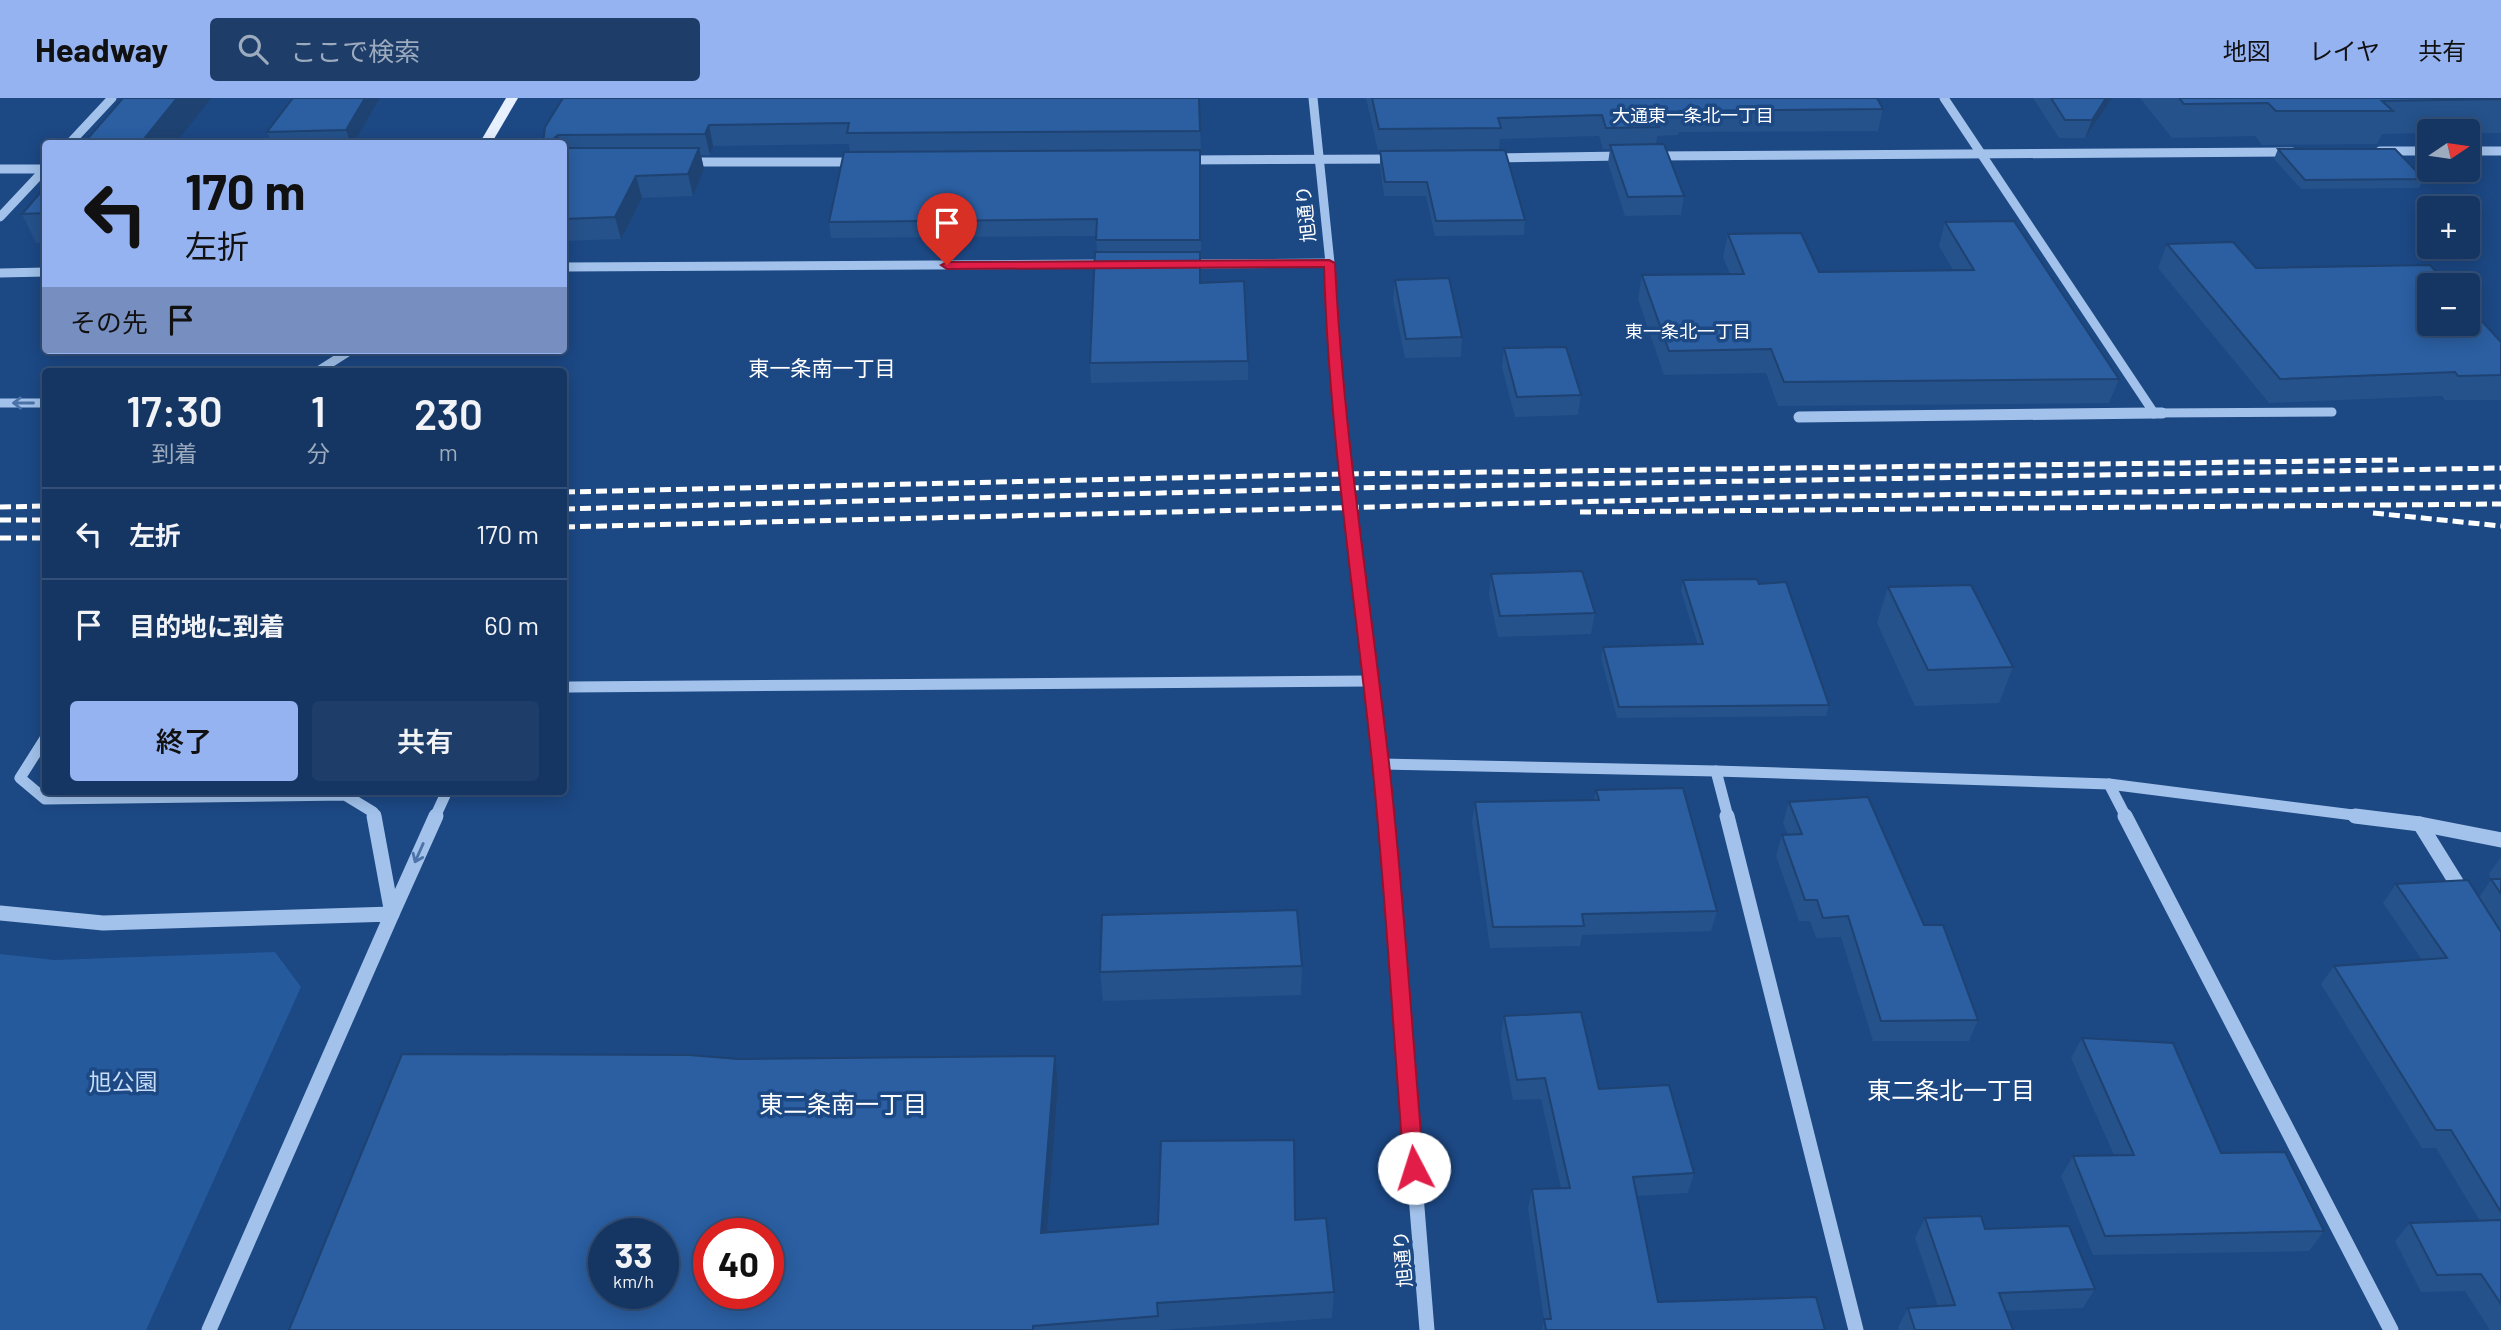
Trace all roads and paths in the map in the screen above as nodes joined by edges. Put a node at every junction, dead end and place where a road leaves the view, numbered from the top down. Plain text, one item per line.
1 (112, 98) edge
2 (512, 98) edge
3 (1313, 98) edge
4 (1944, 98) edge
5 (73, 140) edge
6 (487, 140) edge
7 (2374, 151) edge
8 (2417, 151) edge
9 (2480, 151) edge
10 (2501, 151) edge
11 (1978, 152) junction
12 (2306, 152) edge
13 (1484, 158) edge
14 (1402, 159) edge
15 (1179, 160) edge
16 (1319, 160) junction
17 (872, 162) edge
18 (676, 163) edge
19 (42, 168) edge
20 (0, 169) edge
21 (42, 171) edge
22 (0, 217) edge
23 (1329, 263) junction
24 (1121, 264) edge
25 (1176, 264) edge
26 (567, 267) edge
27 (42, 272) edge
28 (0, 273) edge
29 (345, 354) edge
30 (323, 368) edge
31 (0, 403) edge
32 (42, 403) edge
33 (2332, 412) dead end
34 (2154, 413) junction
35 (1799, 417) dead end
36 (1370, 681) junction
37 (570, 687) dead end
38 (42, 743) edge
39 (1381, 764) junction
40 (1716, 771) junction
41 (2109, 784) junction
42 (445, 795) edge
43 (2420, 824) junction
44 (2501, 840) edge
45 (2472, 907) edge
46 (0, 914) edge
47 (392, 914) junction
48 (209, 1330) edge
49 (1427, 1330) edge
50 (1856, 1330) edge
51 (2391, 1330) edge

1 - 5 street
2 - 6 main road
3 - 16 street, 旭通り
4 - 11 street
7 - 8 street
9 - 10 street
11 - 12 street
11 - 13 street
11 - 34 street
14 - 16 street
15 - 16 street
16 - 23 street, 旭通り
17 - 18 street
19 - 20 street
21 - 22 street
23 - 25 street
23 - 36 street, 旭通り
24 - 26 street
27 - 28 street
29 - 30 street
32 -> 31 street
33 - 34 street
34 - 35 street
36 - 37 street
36 - 39 street, 旭通り
38 - 47 street
39 - 40 street
39 - 49 street, 旭通り
40 - 41 street
40 - 50 street
41 - 43 street
41 - 51 street
42 -> 47 street
43 - 44 street
43 - 45 street
46 - 47 street
47 - 48 street

